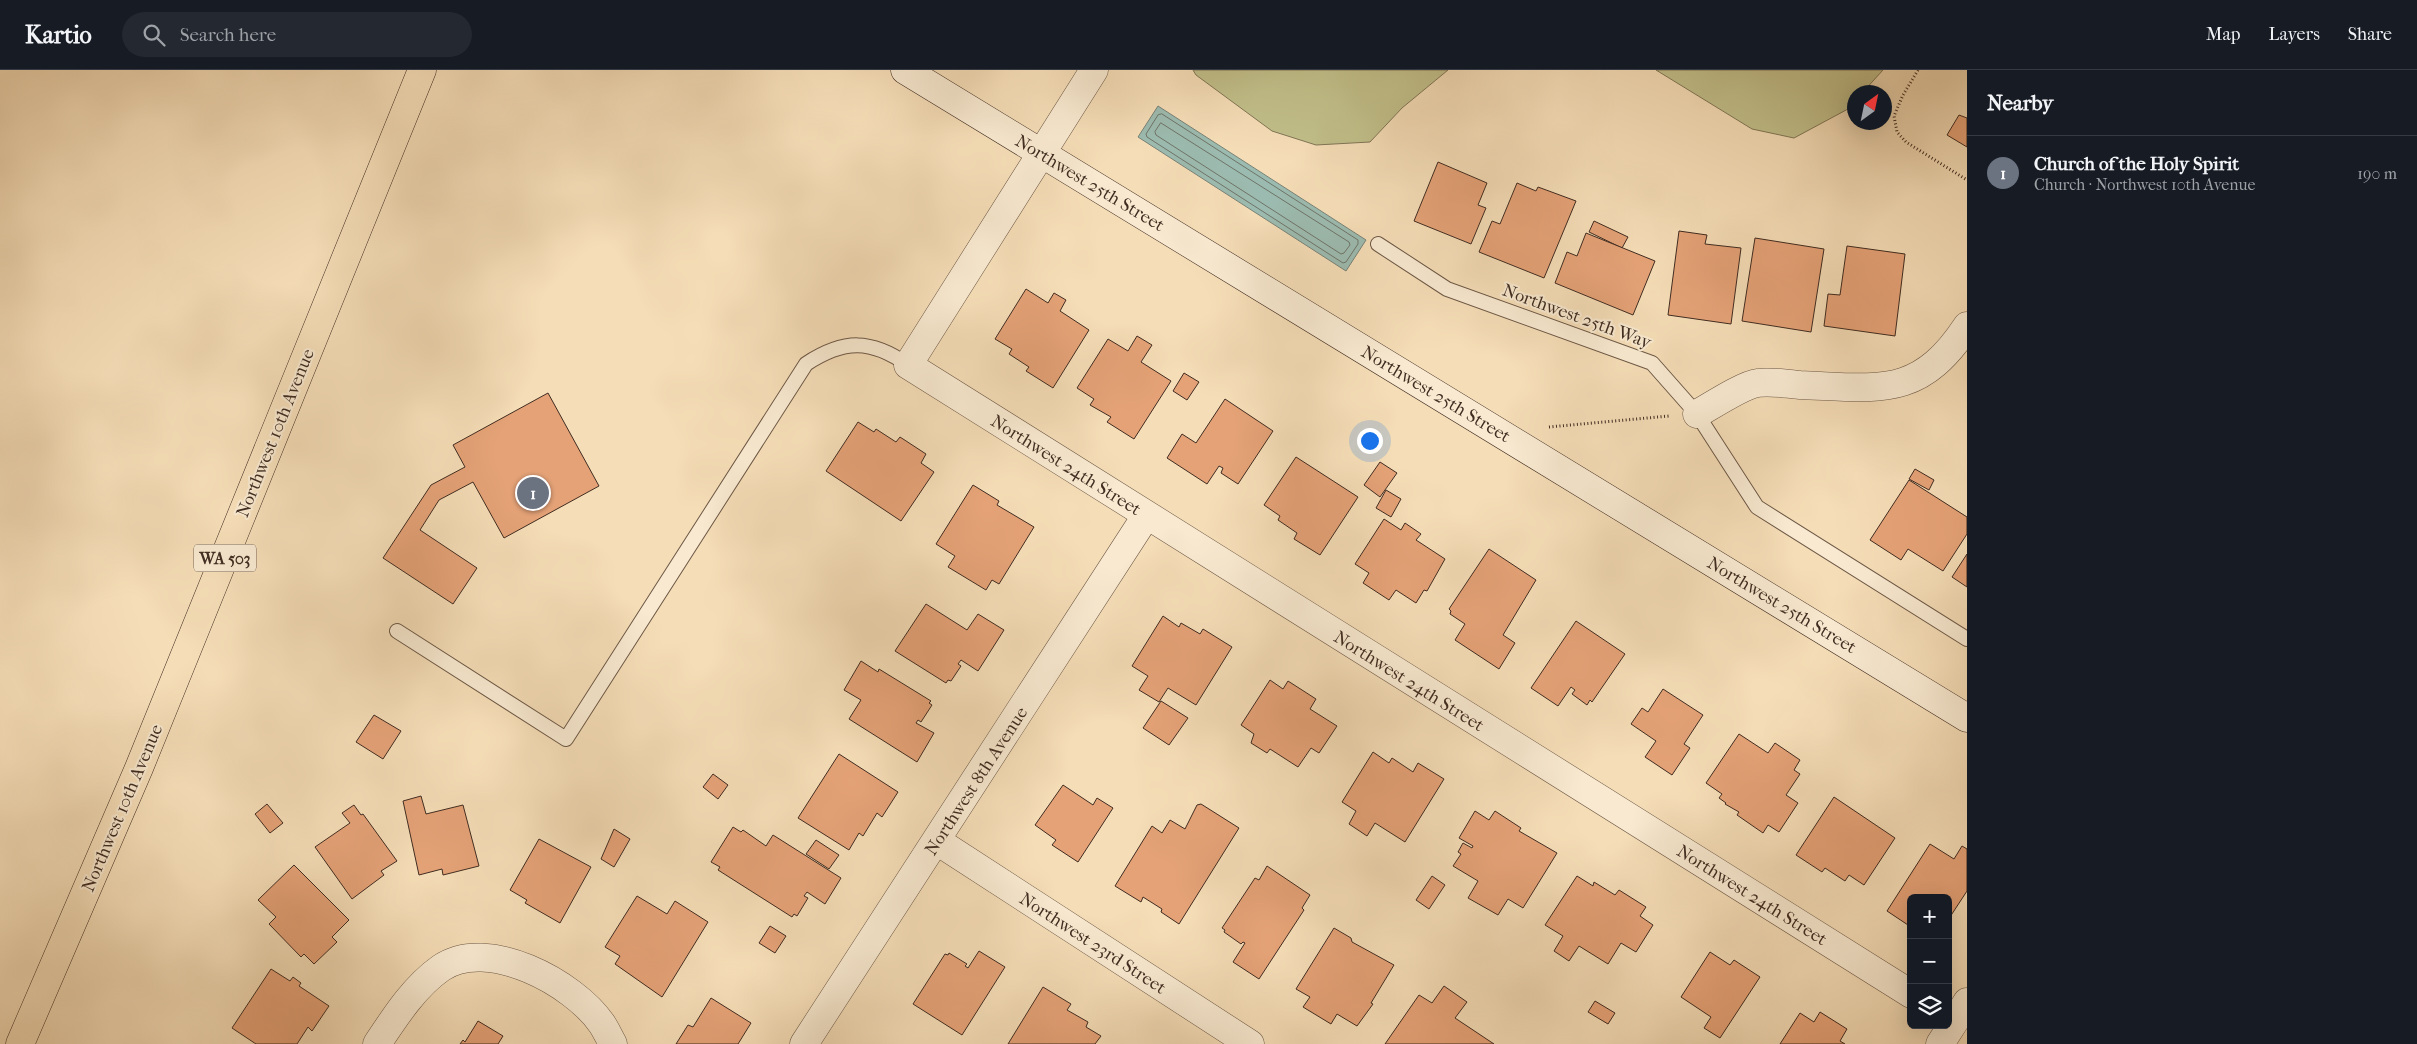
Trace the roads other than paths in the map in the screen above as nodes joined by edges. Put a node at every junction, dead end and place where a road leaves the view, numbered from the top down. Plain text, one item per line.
1 (422, 70) edge
2 (905, 70) edge
3 (1094, 70) edge
4 (1040, 153) junction
5 (1378, 244) dead end
6 (1967, 326) edge
7 (908, 365) junction
8 (1697, 414) junction
9 (1146, 516) junction
10 (397, 631) dead end
11 (1967, 639) edge
12 (1967, 718) edge
13 (936, 841) junction
14 (1907, 992) edge
15 (1956, 1014) edge
16 (20, 1044) edge
17 (377, 1044) edge
18 (612, 1044) edge
19 (804, 1044) edge
20 (1250, 1044) edge
21 (1940, 1044) edge

1 - 16 main road, Northwest 10th Avenue / WA 503
2 - 4 street, Northwest 25th Street
3 - 4 street
4 - 7 street
4 - 12 street, Northwest 25th Street
5 - 8 lane, Northwest 25th Way
6 - 8 street
7 - 9 street, Northwest 24th Street
7 - 10 lane
8 - 11 lane, Northwest 25th Way
9 - 13 street, Northwest 8th Avenue
9 - 14 street, Northwest 24th Street
13 - 19 street, Northwest 8th Avenue
13 - 20 street, Northwest 23rd Street
15 - 21 street
17 - 18 street

